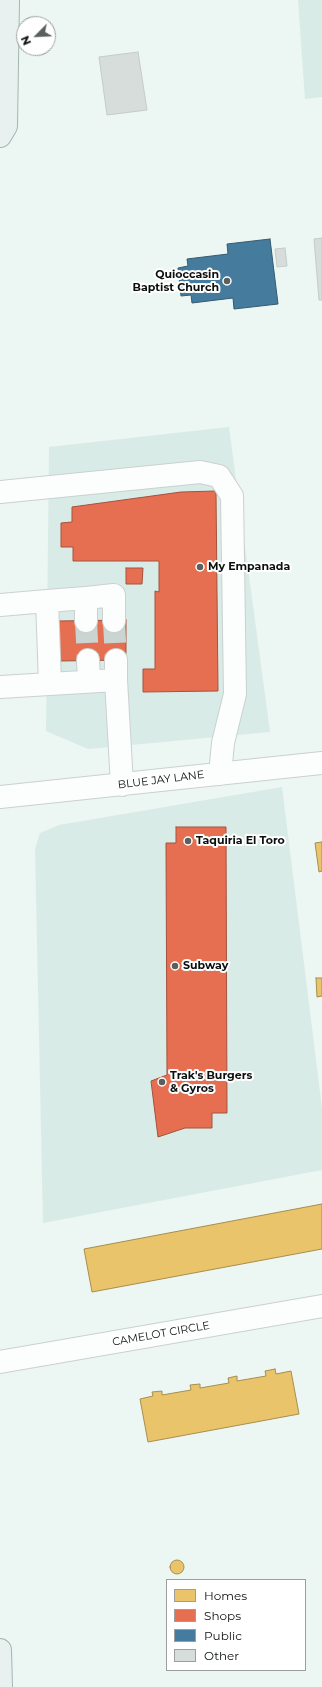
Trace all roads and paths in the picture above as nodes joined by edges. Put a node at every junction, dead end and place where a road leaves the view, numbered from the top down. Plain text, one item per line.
1 (8, 0) edge
2 (0, 136) edge
3 (0, 492) edge
4 (86, 598) junction
5 (47, 602) junction
6 (0, 605) edge
7 (86, 621) tunnel mouth
8 (114, 621) tunnel mouth
9 (50, 683) junction
10 (0, 687) edge
11 (322, 763) edge
12 (220, 774) junction
13 (122, 785) junction
14 (0, 797) edge
15 (322, 1306) edge
16 (0, 1362) edge
17 (0, 1650) edge
18 (1, 1687) edge

1 - 2 main road
3 - 12 street
4 - 5 street
4 - 7 street
4 - 8 street
5 - 6 street
5 - 9 street
9 - 10 street
9 - 13 street
11 - 12 street, BLUE JAY LANE
12 - 13 street, BLUE JAY LANE
13 - 14 street, BLUE JAY LANE
15 - 16 street, CAMELOT CIRCLE
17 - 18 main road

